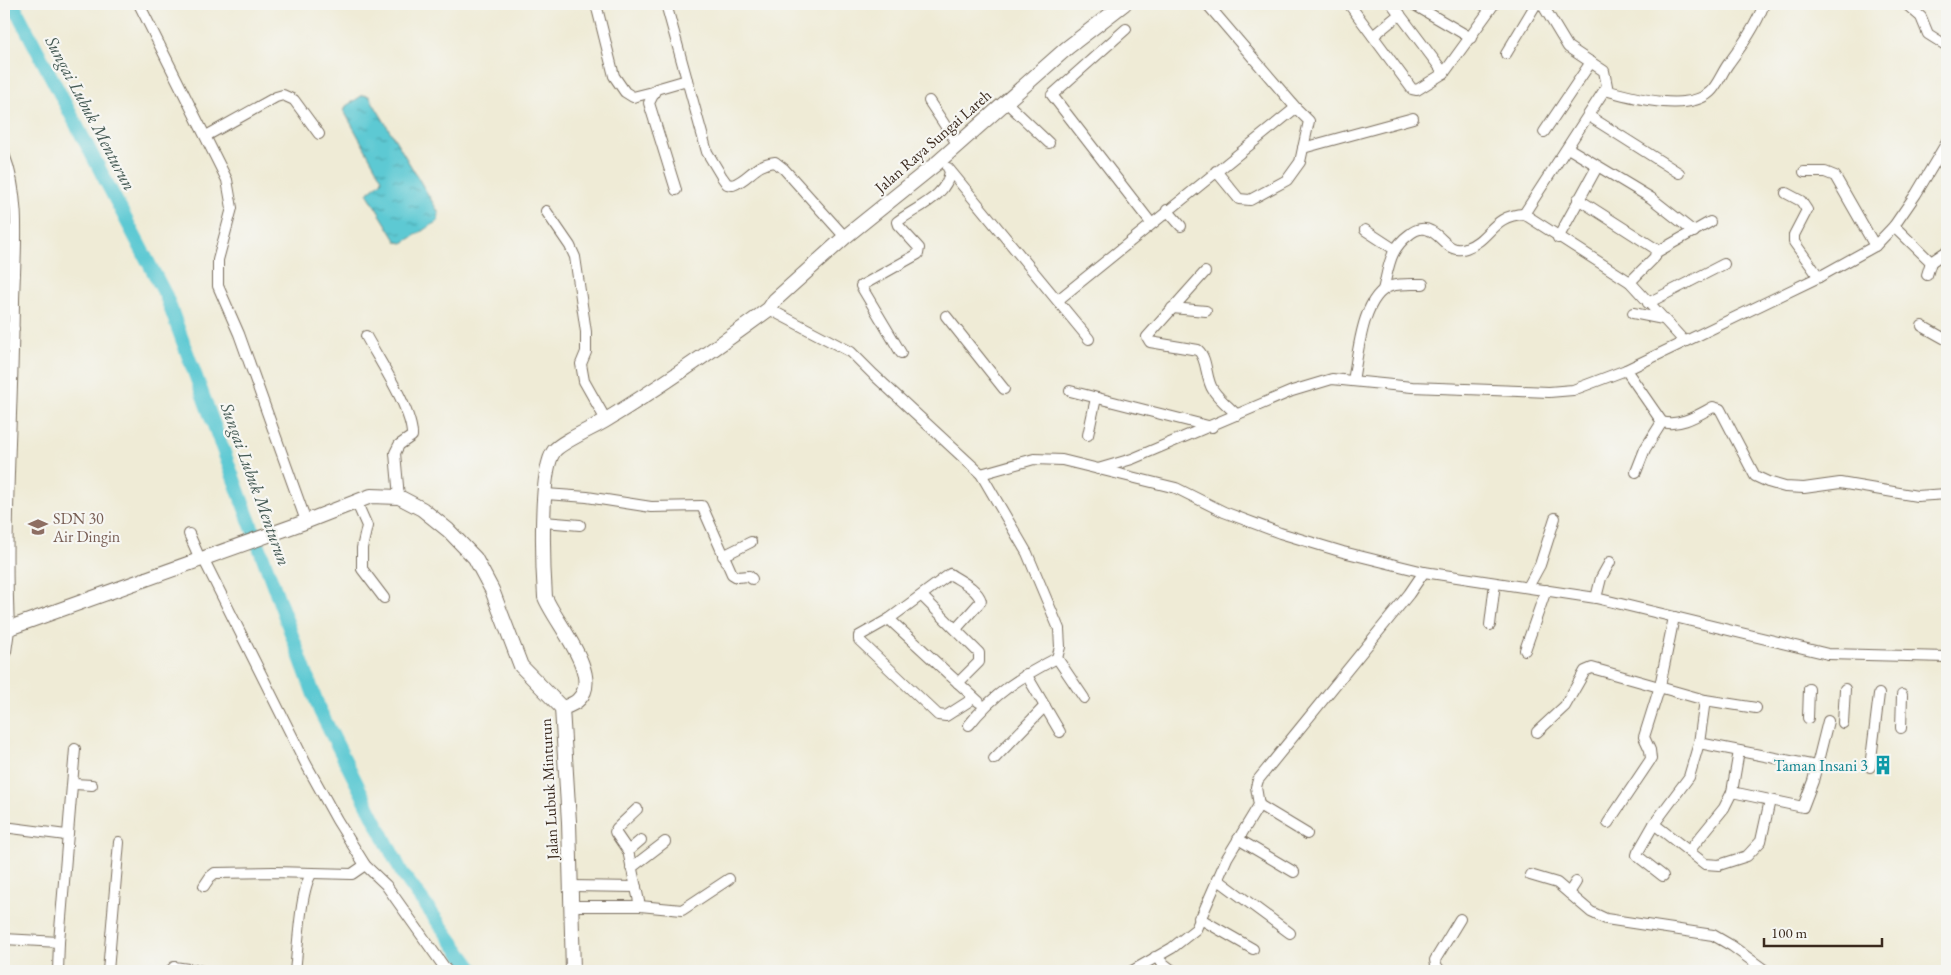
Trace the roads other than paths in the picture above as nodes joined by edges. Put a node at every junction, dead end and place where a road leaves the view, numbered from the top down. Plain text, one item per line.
1 (139, 4) edge
2 (596, 4) edge
3 (666, 4) edge
4 (1124, 4) edge
5 (1207, 4) edge
6 (1348, 4) edge
7 (1392, 4) edge
8 (1413, 4) edge
9 (1536, 4) edge
10 (1542, 4) edge
11 (1764, 4) edge
12 (1906, 4) edge
13 (1488, 6) edge
14 (1400, 14) junction
15 (1126, 28) dead end
16 (1373, 36) junction
17 (1471, 38) junction
18 (1947, 46) edge
19 (1506, 54) dead end
20 (1591, 62) junction
21 (1444, 73) junction
22 (687, 80) junction
23 (1605, 90) junction
24 (653, 92) junction
25 (929, 101) dead end
26 (1006, 102) junction
27 (1296, 108) junction
28 (1589, 116) junction
29 (1413, 118) dead end
30 (1544, 132) dead end
31 (319, 134) dead end
32 (206, 136) junction
33 (1947, 142) edge
34 (1049, 143) dead end
35 (958, 145) junction
36 (1303, 148) junction
37 (1568, 148) junction
38 (4, 154) edge
39 (946, 165) junction
40 (1597, 167) junction
41 (1216, 171) junction
42 (1804, 172) dead end
43 (1679, 173) dead end
44 (676, 190) dead end
45 (1786, 193) dead end
46 (1578, 199) junction
47 (1167, 210) junction
48 (546, 211) dead end
49 (1524, 214) junction
50 (1710, 222) dead end
51 (1151, 223) junction
52 (1181, 226) dead end
53 (1894, 226) junction
54 (8, 230) dead end
55 (1366, 230) dead end
56 (1694, 232) junction
57 (845, 237) junction
58 (1558, 238) junction
59 (1876, 246) junction
60 (1394, 249) junction
61 (1947, 251) edge
62 (1657, 252) junction
63 (1931, 262) junction
64 (1724, 264) dead end
65 (1205, 272) dead end
66 (1927, 275) dead end
67 (1818, 277) junction
68 (1630, 282) junction
69 (1423, 284) dead end
70 (1383, 290) junction
71 (1058, 300) junction
72 (1648, 303) junction
73 (1172, 308) junction
74 (769, 309) junction
75 (1206, 311) dead end
76 (4, 313) edge
77 (1633, 313) dead end
78 (946, 316) dead end
79 (1663, 319) junction
80 (1922, 326) dead end
81 (9, 327) edge
82 (366, 336) dead end
83 (1089, 339) dead end
84 (1947, 340) edge
85 (1684, 341) junction
86 (901, 353) dead end
87 (1626, 370) junction
88 (1353, 381) junction
89 (1004, 389) dead end
90 (1070, 391) dead end
91 (1096, 398) junction
92 (1237, 415) junction
93 (606, 420) junction
94 (7, 422) edge
95 (1662, 422) junction
96 (1212, 427) junction
97 (1088, 435) dead end
98 (1097, 469) junction
99 (1636, 472) dead end
100 (981, 474) junction
101 (546, 494) junction
102 (1947, 494) edge
103 (399, 497) junction
104 (356, 501) junction
105 (1555, 518) dead end
106 (544, 522) junction
107 (302, 523) junction
108 (580, 525) dead end
109 (189, 534) dead end
110 (751, 542) dead end
111 (723, 556) junction
112 (202, 558) junction
113 (1610, 562) dead end
114 (1424, 572) junction
115 (752, 579) dead end
116 (1495, 583) junction
117 (1528, 587) junction
118 (1546, 590) junction
119 (922, 596) junction
120 (384, 598) dead end
121 (1596, 598) junction
122 (1674, 618) junction
123 (889, 619) junction
124 (1490, 625) dead end
125 (9, 628) junction
126 (956, 629) junction
127 (1525, 650) dead end
128 (4, 651) edge
129 (1947, 657) edge
130 (1057, 658) junction
131 (1026, 674) junction
132 (958, 683) junction
133 (1660, 686) junction
134 (1810, 688) dead end
135 (1845, 690) dead end
136 (1879, 694) dead end
137 (1902, 695) dead end
138 (974, 698) junction
139 (1084, 698) dead end
140 (1704, 700) junction
141 (984, 706) junction
142 (1045, 706) junction
143 (562, 708) junction
144 (1756, 708) dead end
145 (1808, 718) dead end
146 (1828, 721) dead end
147 (1843, 723) dead end
148 (969, 725) dead end
149 (1901, 728) dead end
150 (1060, 732) dead end
151 (1537, 732) dead end
152 (1699, 743) junction
153 (75, 750) dead end
154 (1739, 750) junction
155 (994, 759) dead end
156 (1816, 766) junction
157 (1870, 767) dead end
158 (74, 784) junction
159 (92, 785) dead end
160 (1732, 792) junction
161 (1770, 800) junction
162 (1259, 805) junction
163 (637, 809) dead end
164 (1608, 823) dead end
165 (1654, 824) junction
166 (4, 827) edge
167 (1307, 834) dead end
168 (66, 835) junction
169 (1238, 839) junction
170 (641, 840) dead end
171 (119, 842) dead end
172 (665, 842) dead end
173 (1689, 850) junction
174 (628, 851) junction
175 (365, 865) junction
176 (631, 868) junction
177 (1294, 872) dead end
178 (312, 873) junction
179 (1530, 875) dead end
180 (1663, 876) dead end
181 (729, 879) dead end
182 (1217, 879) junction
183 (1576, 882) dead end
184 (204, 886) dead end
185 (571, 886) junction
186 (636, 887) junction
187 (1568, 893) junction
188 (572, 906) junction
189 (640, 906) junction
190 (1199, 918) junction
191 (1460, 919) dead end
192 (1290, 933) dead end
193 (4, 940) edge
194 (59, 942) junction
195 (1254, 948) dead end
196 (1155, 957) junction
197 (58, 971) edge
198 (108, 971) edge
199 (170, 971) edge
200 (202, 971) edge
201 (295, 971) edge
202 (447, 971) edge
203 (573, 971) edge
204 (1132, 971) edge
205 (1173, 971) edge
206 (1438, 971) edge
207 (1766, 971) edge

1 - 32 street
2 - 24 street
3 - 22 street
4 - 26 street, Jalan Raya Sungai Lareh
5 - 27 street
6 - 16 street
7 - 14 street
8 - 17 street
9 - 19 street
10 - 20 street
11 - 23 street
12 - 18 street
13 - 17 street
14 - 16 street
14 - 21 street
15 - 51 street
16 - 21 street
17 - 21 street
20 - 23 street
20 - 30 street
22 - 24 street
22 - 57 street
23 - 28 street
24 - 44 street
25 - 35 street
26 - 34 street
26 - 35 street, Jalan Raya Sungai Lareh
27 - 36 street
27 - 41 street
28 - 37 street
28 - 43 street
29 - 36 street
31 - 32 street
32 - 107 street
33 - 53 street
35 - 39 street, Jalan Raya Sungai Lareh
36 - 41 street
37 - 40 street
37 - 49 street
38 - 81 street
39 - 57 street, Jalan Raya Sungai Lareh
39 - 71 street
39 - 86 street
40 - 46 street
40 - 56 street
41 - 47 street
42 - 59 street
45 - 67 street
46 - 58 street
46 - 62 street
47 - 51 street
47 - 52 street
48 - 93 street
49 - 58 street
49 - 60 street
50 - 56 street
51 - 71 street
53 - 59 street
53 - 63 street
54 - 76 street
55 - 60 street
56 - 62 street
57 - 74 street, Jalan Raya Sungai Lareh
58 - 68 street
59 - 67 street
60 - 70 street
61 - 63 street
62 - 68 street
63 - 66 street
64 - 72 street
65 - 73 street
67 - 85 street
68 - 72 street
69 - 70 street
70 - 88 street
71 - 83 street
72 - 79 street
73 - 75 street
73 - 92 street
74 - 93 street, Jalan Raya Sungai Lareh
74 - 100 street
77 - 79 street
78 - 89 street
79 - 85 street
80 - 84 street
81 - 94 street
82 - 103 street
85 - 87 street
87 - 88 street
87 - 95 street
88 - 92 street
90 - 91 street
91 - 96 street
91 - 97 street
92 - 96 street
93 - 101 street, Jalan Raya Sungai Lareh
94 - 125 street
95 - 99 street
95 - 102 street
96 - 98 street
98 - 100 street
98 - 114 street
100 - 130 street
101 - 106 street, Jalan Raya Sungai Lareh
101 - 111 street
103 - 104 street, Jalan Lubuk Minturun
103 - 143 street, Jalan Lubuk Minturun
104 - 107 street, Jalan Lubuk Minturun
104 - 120 street
105 - 117 street
106 - 108 street
106 - 143 street, Jalan Raya Sungai Lareh
107 - 112 street, Jalan Lubuk Minturun
109 - 112 street
110 - 111 street
111 - 115 street
112 - 125 street, Jalan Lubuk Minturun
112 - 175 street
113 - 121 street
114 - 116 street
114 - 162 street
116 - 117 street
116 - 124 street
117 - 118 street
118 - 121 street
118 - 127 street
119 - 123 street
119 - 126 street
119 - 126 street
121 - 122 street
122 - 129 street
122 - 133 street
123 - 132 street
123 - 138 street
125 - 128 street
126 - 132 street
130 - 131 street
130 - 139 street
131 - 141 street
131 - 142 street
132 - 138 street
133 - 140 street
133 - 151 street
133 - 164 street
134 - 145 street
135 - 147 street
136 - 157 street
137 - 149 street
138 - 141 street
140 - 144 street
140 - 152 street
141 - 148 street
142 - 150 street
142 - 155 street
143 - 185 street, Jalan Lubuk Minturun
146 - 156 street
152 - 154 street
152 - 165 street
153 - 158 street
154 - 156 street
154 - 160 street
156 - 161 street
158 - 159 street
158 - 168 street
160 - 161 street
160 - 173 street
161 - 173 street
162 - 167 street
162 - 169 street
163 - 174 street
165 - 173 street
165 - 180 street
166 - 168 street
168 - 194 street
169 - 177 street
169 - 182 street
170 - 174 street
171 - 198 street
172 - 176 street
174 - 176 street
175 - 178 street
175 - 202 street
176 - 186 street
178 - 184 street
178 - 201 street
179 - 187 street
181 - 189 street
182 - 190 street
182 - 192 street
183 - 187 street
185 - 186 street
185 - 188 street, Jalan Lubuk Minturun
186 - 189 street
187 - 207 street
188 - 189 street
188 - 203 street, Jalan Lubuk Minturun
190 - 195 street
190 - 196 street
191 - 206 street
193 - 194 street
194 - 197 street
196 - 204 street
196 - 205 street
199 - 200 street

